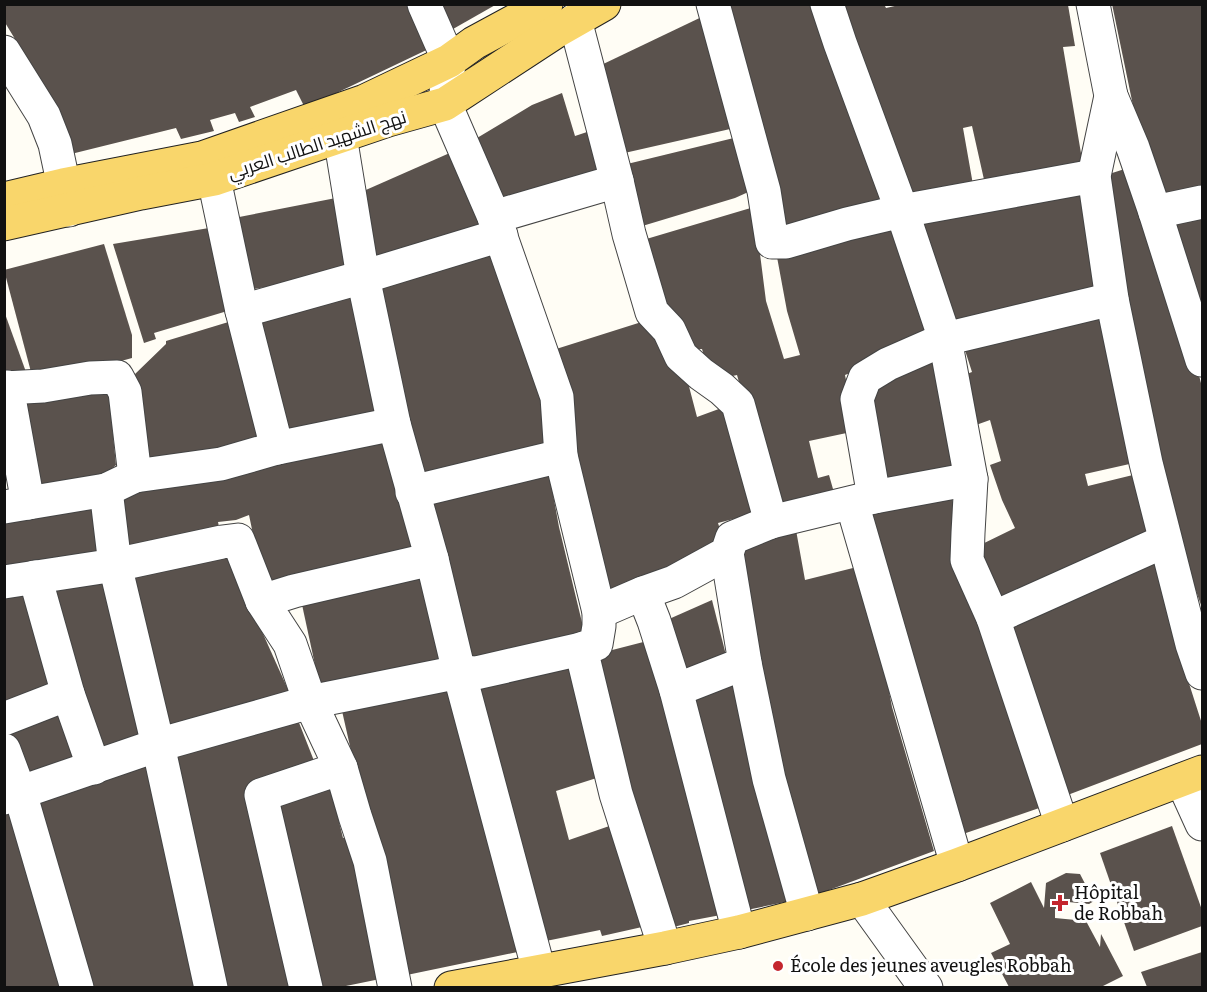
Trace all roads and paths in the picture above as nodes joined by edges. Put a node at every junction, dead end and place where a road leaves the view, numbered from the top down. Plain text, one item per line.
1 (424, 4) edge
2 (546, 4) edge
3 (604, 4) edge
4 (713, 4) edge
5 (827, 4) edge
6 (1093, 4) edge
7 (575, 20) junction
8 (4, 52) edge
9 (449, 60) junction
10 (1111, 96) junction
11 (445, 104) junction
12 (340, 136) junction
13 (1094, 176) junction
14 (213, 179) junction
15 (617, 181) junction
16 (4, 199) edge
17 (55, 200) junction
18 (1203, 202) edge
19 (902, 211) junction
20 (1155, 212) junction
21 (4, 224) edge
22 (497, 226) junction
23 (363, 278) junction
24 (1112, 299) junction
25 (242, 311) junction
26 (945, 339) junction
27 (1203, 360) edge
28 (6, 387) edge
29 (394, 424) junction
30 (277, 448) junction
31 (561, 456) junction
32 (971, 479) junction
33 (120, 483) junction
34 (412, 492) junction
35 (863, 500) junction
36 (16, 505) edge
37 (771, 522) junction
38 (1165, 541) junction
39 (727, 553) junction
40 (432, 559) junction
41 (115, 565) junction
42 (20, 580) edge
43 (643, 593) junction
44 (262, 601) junction
45 (599, 612) junction
46 (993, 618) junction
47 (580, 649) junction
48 (1199, 652) edge
49 (745, 663) junction
50 (459, 672) junction
51 (676, 690) junction
52 (68, 694) junction
53 (310, 702) junction
54 (4, 719) edge
55 (158, 745) junction
56 (4, 750) edge
57 (94, 768) junction
58 (341, 768) junction
59 (1192, 776) edge
60 (12, 796) edge
61 (1203, 824) edge
62 (1062, 825) junction
63 (957, 866) junction
64 (862, 899) junction
65 (807, 914) junction
66 (739, 932) junction
67 (665, 948) junction
68 (539, 971) junction
69 (77, 987) edge
70 (211, 987) edge
71 (306, 987) edge
72 (395, 987) edge
73 (451, 987) edge
74 (926, 987) edge

1 - 9 street
2 - 9 main road, نهج الشهيد الطالب العربي
3 - 7 main road, نهج الشهيد الطالب العربي
4 - 19 street
5 - 19 street
6 - 10 street
7 - 11 main road, نهج الشهيد الطالب العربي
7 - 15 street
8 - 17 street
9 - 11 street
9 - 17 main road, نهج الشهيد الطالب العربي
10 - 13 street
10 - 20 street
11 - 12 main road, نهج الشهيد الطالب العربي
11 - 22 street
12 - 14 main road, نهج الشهيد الطالب العربي
12 - 23 street
13 - 19 street
13 - 24 street
14 - 17 main road, نهج الشهيد الطالب العربي
14 - 25 street
15 - 22 street
15 - 37 street
16 - 17 main road, نهج الشهيد الطالب العربي
17 - 21 main road, نهج الشهيد الطالب العربي
18 - 20 street
19 - 26 street
20 - 27 street
22 - 23 street
22 - 31 street
23 - 25 street
23 - 29 street
24 - 26 street
24 - 38 street
25 - 30 street
26 - 32 street
26 - 35 street
28 - 33 street
28 - 36 street
29 - 30 street
29 - 34 street
30 - 33 street
31 - 34 street
31 - 45 street
32 - 35 street
32 - 46 street
33 - 36 street
33 - 41 street
34 - 40 street
35 - 37 street
35 - 63 street
37 - 39 street
38 - 46 street
38 - 48 street
39 - 43 street
39 - 49 street
40 - 44 street
40 - 50 street
41 - 42 street
41 - 44 street
41 - 55 street
42 - 52 street
43 - 45 street
43 - 51 street
44 - 53 street
45 - 47 street
46 - 62 street
47 - 50 street
47 - 67 street
49 - 51 street
49 - 65 street
50 - 53 street
50 - 68 street
51 - 66 street
52 - 54 street
52 - 57 street
53 - 55 street
53 - 58 street
55 - 57 street
55 - 70 street
56 - 60 street
57 - 60 street
58 - 71 street
58 - 72 street
59 - 61 street
59 - 62 main road
60 - 69 street
62 - 63 main road
63 - 64 main road
64 - 65 main road
64 - 74 street
65 - 66 main road
66 - 67 main road
67 - 68 main road
68 - 73 main road

